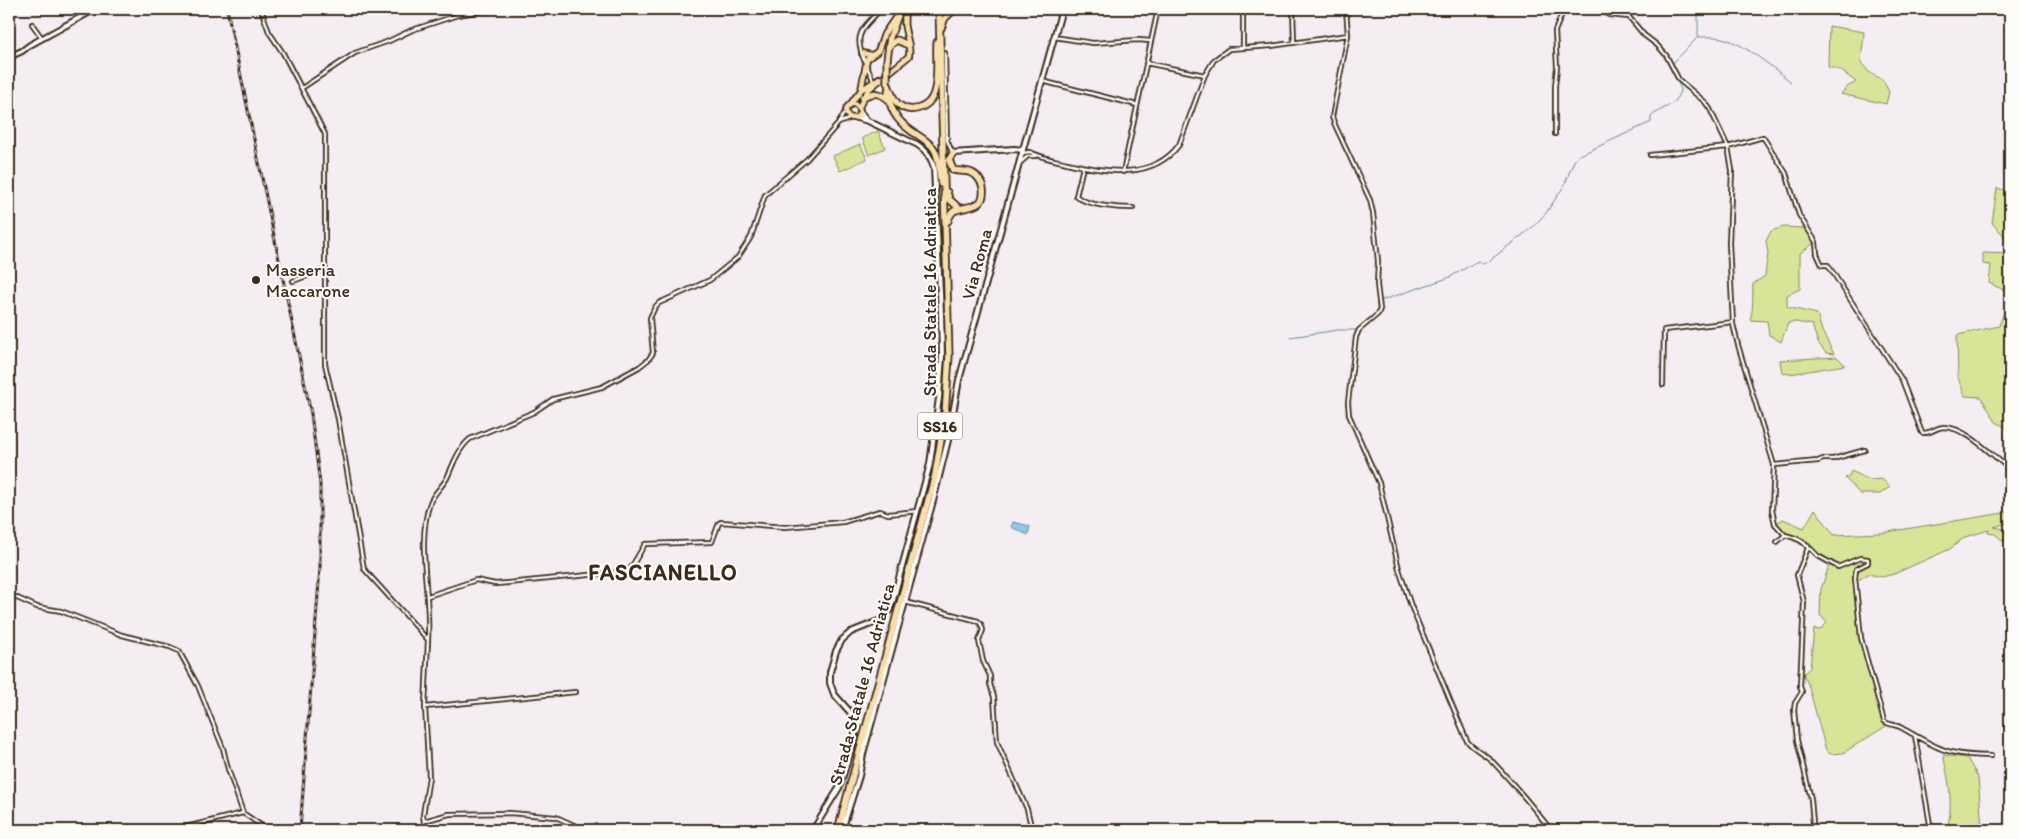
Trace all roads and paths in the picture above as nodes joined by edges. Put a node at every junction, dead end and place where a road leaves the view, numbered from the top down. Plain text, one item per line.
1 (109, 9) edge
2 (260, 9) edge
3 (495, 9) edge
4 (881, 9) edge
5 (903, 9) edge
6 (938, 9) edge
7 (955, 9) edge
8 (1062, 9) edge
9 (1158, 9) edge
10 (1243, 9) edge
11 (1293, 9) edge
12 (1346, 9) edge
13 (1564, 9) edge
14 (1598, 9) edge
15 (937, 22) junction
16 (32, 24) dead end
17 (940, 30) junction
18 (1348, 35) junction
19 (1054, 37) junction
20 (42, 38) junction
21 (1151, 41) junction
22 (1294, 43) junction
23 (908, 45) junction
24 (1243, 47) junction
25 (888, 48) junction
26 (862, 53) junction
27 (945, 53) dead end
28 (871, 54) junction
29 (9, 57) edge
30 (1146, 63) junction
31 (866, 65) junction
32 (872, 75) junction
33 (1205, 75) junction
34 (886, 79) junction
35 (1042, 81) junction
36 (873, 83) junction
37 (302, 88) junction
38 (861, 90) junction
39 (863, 97) junction
40 (888, 100) junction
41 (1137, 105) junction
42 (848, 108) junction
43 (860, 109) junction
44 (851, 118) junction
45 (857, 118) junction
46 (868, 121) junction
47 (838, 124) junction
48 (1555, 134) dead end
49 (1728, 147) junction
50 (1023, 149) junction
51 (1030, 152) junction
52 (953, 153) junction
53 (1650, 155) dead end
54 (1028, 156) junction
55 (1037, 156) junction
56 (1019, 163) junction
57 (1083, 167) junction
58 (1123, 172) junction
59 (943, 184) junction
60 (1134, 208) dead end
61 (960, 209) junction
62 (946, 238) junction
63 (326, 269) junction
64 (292, 281) dead end
65 (1733, 322) junction
66 (1663, 385) dead end
67 (1866, 450) dead end
68 (1774, 465) junction
69 (2010, 469) edge
70 (918, 511) junction
71 (1785, 535) junction
72 (1776, 542) dead end
73 (1807, 545) junction
74 (428, 596) junction
75 (9, 598) edge
76 (905, 602) junction
77 (428, 640) junction
78 (576, 692) dead end
79 (425, 706) junction
80 (1915, 736) junction
81 (1991, 756) dead end
82 (243, 812) junction
83 (424, 821) junction
84 (174, 830) edge
85 (268, 830) edge
86 (425, 830) edge
87 (585, 830) edge
88 (813, 830) edge
89 (836, 830) edge
90 (842, 830) edge
91 (1032, 830) edge
92 (1551, 830) edge
93 (1811, 830) edge
94 (1931, 830) edge

1 - 20 street
2 - 37 street
3 - 37 street
4 - 26 street
5 - 23 main road
5 - 25 highway
5 - 28 main road
6 - 15 highway, Strada Statale 16 Adriatica / SS16
6 - 17 highway, Strada Statale 16 Adriatica / SS16
7 - 17 highway
8 - 19 street, Via Roma
9 - 21 street
10 - 24 street
11 - 22 street
12 - 18 street
13 - 48 street
14 - 49 street
15 - 34 highway
15 - 59 highway, Strada Statale 16 Adriatica / SS16
16 - 20 street
17 - 59 highway, Strada Statale 16 Adriatica / SS16
18 - 22 street
18 - 92 street
19 - 21 street
19 - 35 street, Via Roma
20 - 29 street
21 - 30 street
22 - 24 street
23 - 25 highway
23 - 34 main road
24 - 33 street
25 - 34 highway, bridge
26 - 28 main road
26 - 31 street
27 - 52 street
28 - 31 main road
30 - 33 street
30 - 41 street
31 - 32 street
31 - 38 main road
32 - 34 street
32 - 36 street
33 - 58 street
34 - 36 main road
34 - 40 highway
35 - 41 street
35 - 50 street, Via Roma
36 - 38 main road
36 - 39 main road
37 - 63 street
38 - 42 main road
39 - 40 highway
39 - 43 main road
40 - 59 highway
41 - 58 street
42 - 43 main road
42 - 44 main road
42 - 47 street
43 - 45 main road
43 - 46 street
44 - 45 main road
44 - 47 street
45 - 46 street
46 - 70 street
47 - 74 street
49 - 53 street
49 - 65 street
49 - 69 street
50 - 51 street
50 - 51 street
50 - 52 street
50 - 54 street
50 - 56 street, Via Roma
51 - 55 street
52 - 61 highway
54 - 55 street
54 - 56 street
55 - 57 street
56 - 76 street, Via Roma
57 - 58 street
57 - 60 street
59 - 61 highway
59 - 62 highway, Strada Statale 16 Adriatica / SS16
59 - 89 highway, Strada Statale 16 Adriatica / SS16
61 - 62 highway
62 - 89 highway, Strada Statale 16 Adriatica / SS16
63 - 64 street
63 - 77 street
65 - 66 street
65 - 68 street
67 - 68 street
68 - 71 street
70 - 74 street
70 - 88 street
71 - 72 street
71 - 73 street
73 - 80 street
73 - 93 street
74 - 77 street
75 - 82 street
76 - 90 street, Via Roma
76 - 91 street
77 - 79 street
78 - 79 street
79 - 83 street
80 - 81 street
80 - 94 street
82 - 84 street
82 - 85 street
83 - 86 street
83 - 87 street

